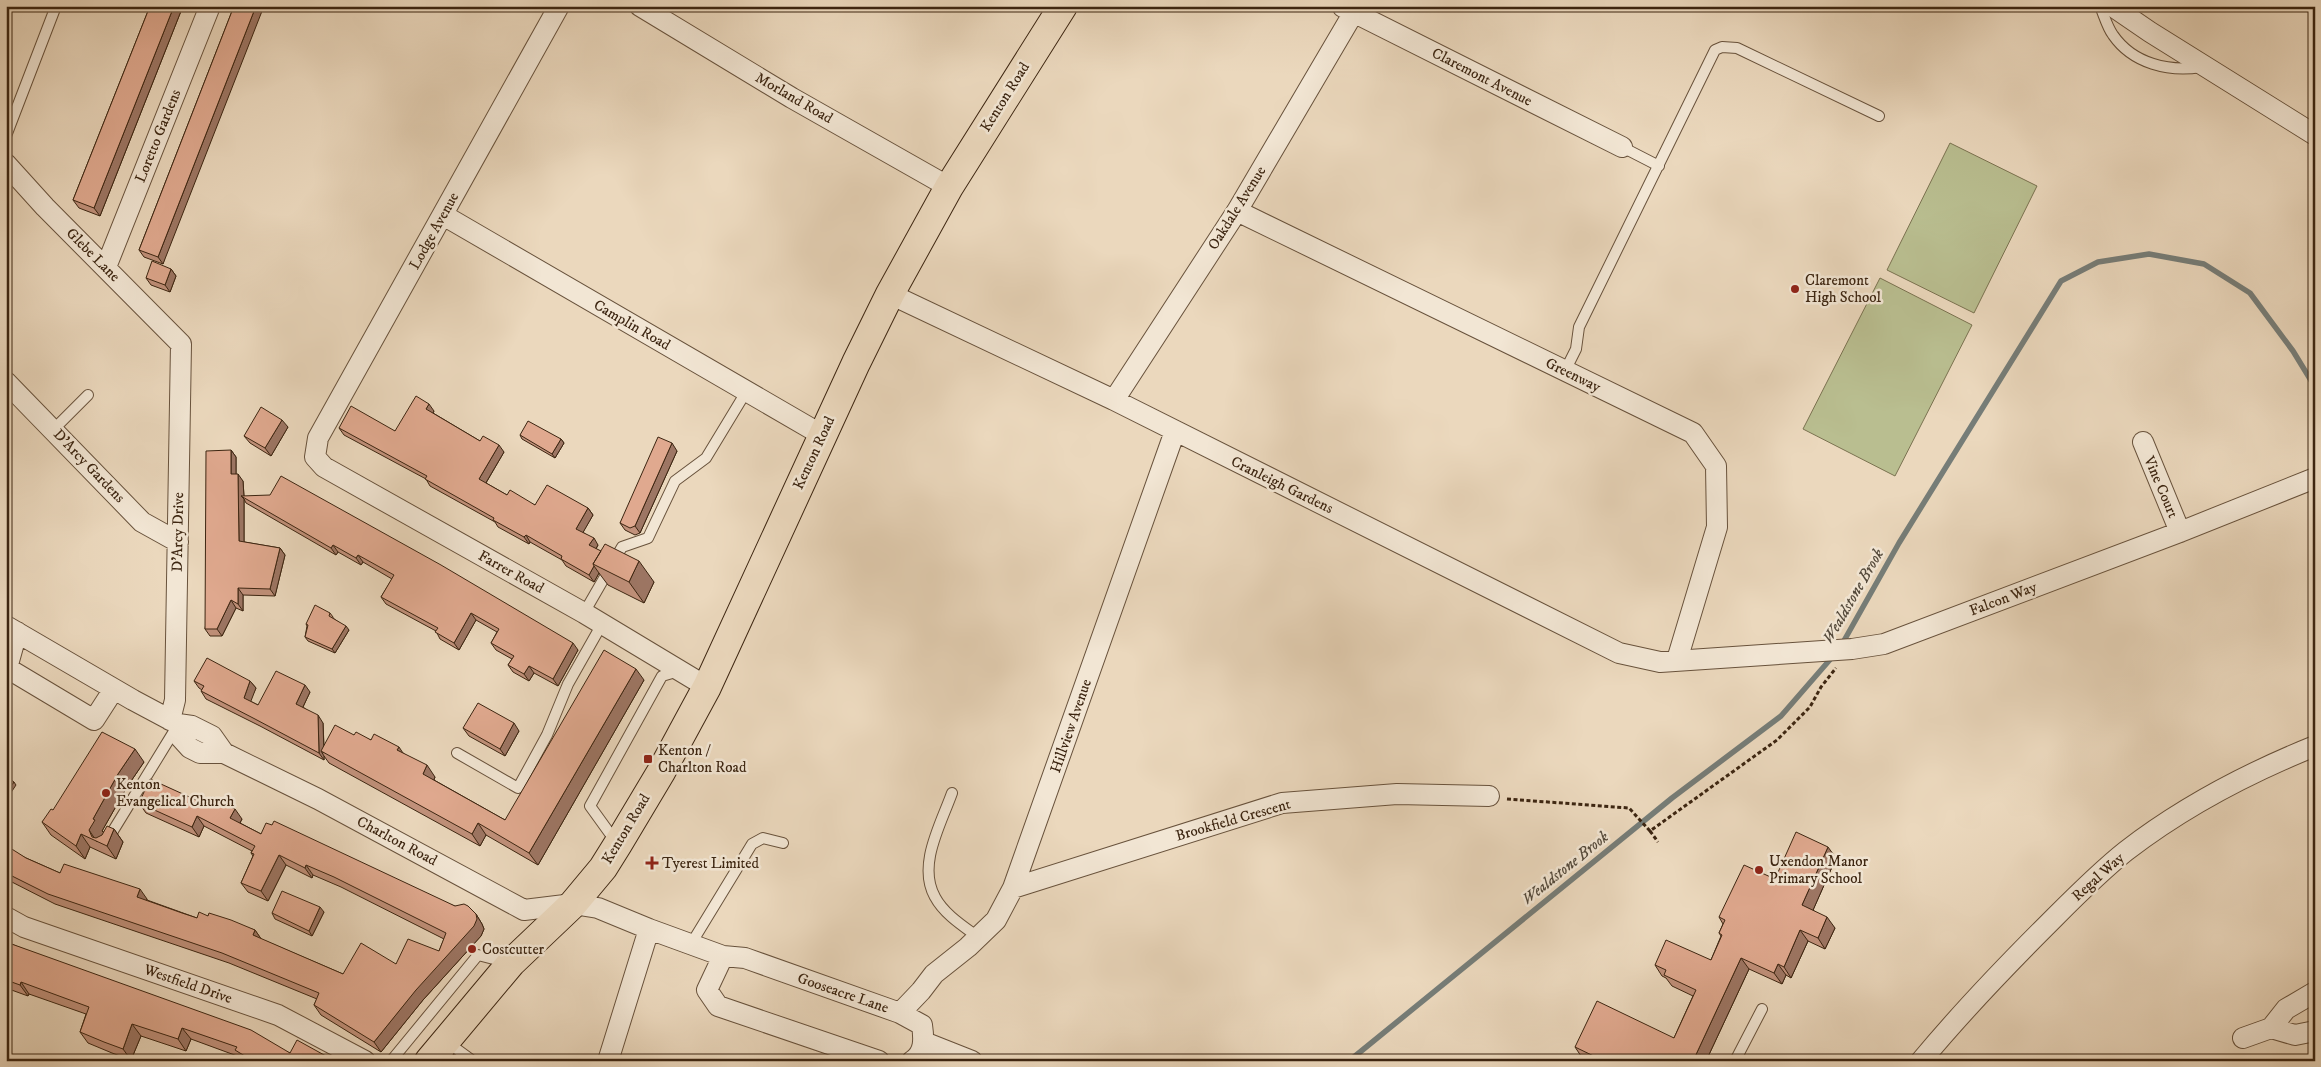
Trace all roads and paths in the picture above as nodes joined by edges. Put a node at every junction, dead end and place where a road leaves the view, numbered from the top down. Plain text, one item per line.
1 (56, 6) edge
2 (210, 6) edge
3 (560, 6) edge
4 (640, 6) edge
5 (1063, 6) edge
6 (2100, 6) edge
7 (2112, 6) edge
8 (1348, 9) edge
9 (2205, 66) junction
10 (1879, 116) dead end
11 (2315, 135) edge
12 (6, 136) edge
13 (1622, 147) joint
14 (6, 164) edge
15 (1659, 166) junction
16 (949, 187) junction
17 (1237, 210) junction
18 (443, 215) junction
19 (106, 267) junction
20 (890, 294) junction
21 (181, 344) joint
22 (1565, 371) junction
23 (6, 382) edge
24 (746, 392) junction
25 (88, 395) dead end
26 (1114, 400) junction
27 (53, 430) junction
28 (1175, 432) junction
29 (822, 435) junction
30 (2143, 442) dead end
31 (315, 457) joint
32 (2315, 478) edge
33 (2180, 532) junction
34 (178, 542) junction
35 (584, 613) junction
36 (602, 624) junction
37 (12, 629) edge
38 (1852, 649) junction
39 (1677, 660) junction
40 (680, 671) junction
41 (707, 687) junction
42 (114, 689) junction
43 (174, 722) junction
44 (2315, 746) edge
45 (457, 753) dead end
46 (952, 793) dead end
47 (1489, 796) joint
48 (1650, 831) junction
49 (1658, 842) dead end
50 (783, 843) dead end
51 (105, 844) edge
52 (618, 844) junction
53 (1013, 888) junction
54 (573, 904) junction
55 (6, 917) edge
56 (649, 929) junction
57 (978, 937) junction
58 (690, 944) junction
59 (723, 956) junction
60 (511, 963) junction
61 (921, 991) junction
62 (2315, 992) edge
63 (1762, 1009) dead end
64 (900, 1013) junction
65 (2271, 1028) junction
66 (2315, 1031) edge
67 (923, 1034) junction
68 (2243, 1038) dead end
69 (436, 1050) edge
70 (366, 1061) edge
71 (391, 1061) edge
72 (473, 1061) edge
73 (608, 1061) edge
74 (879, 1061) edge
75 (912, 1061) edge
76 (972, 1061) edge
77 (1735, 1061) edge
78 (1921, 1061) edge

1 - 12 lane
2 - 19 street, Loretto Gardens
3 - 18 street, Lodge Avenue
4 - 16 street, Morland Road
5 - 16 main road, Kenton Road
6 - 9 lane
7 - 9 street
8 - 13 street, Claremont Avenue
8 - 17 street, Oakdale Avenue
9 - 11 street
10 - 15 lane
13 - 15 lane
14 - 19 street, Glebe Lane
15 - 22 lane
16 - 20 main road, Kenton Road
17 - 22 street, Greenway
17 - 26 street, Oakdale Avenue
18 - 24 street, Camplin Road
18 - 31 street, Lodge Avenue
19 - 21 street, Glebe Lane
20 - 26 street, Cranleigh Gardens
20 - 29 main road, Kenton Road
21 - 34 street, D'Arcy Drive
22 - 39 street, Greenway
23 - 27 street, D'Arcy Gardens
24 - 29 street, Camplin Road
24 - 35 lane
25 - 27 lane
26 - 28 street, Cranleigh Gardens
27 - 34 street, D'Arcy Gardens
28 - 39 street, Cranleigh Gardens
28 - 53 street, Hillview Avenue
29 - 41 main road, Kenton Road
30 - 33 street, Vine Court
31 - 35 street, Farrer Road
32 - 33 street, Falcon Way
33 - 38 street, Falcon Way
34 - 43 street, D'Arcy Drive
35 - 36 street, Farrer Road
36 - 40 street, Farrer Road
36 - 45 lane
37 - 42 street, Charlton Road
37 - 42 street, Charlton Road
38 - 39 street, Falcon Way
38 - 48 path
40 - 41 street, Farrer Road
40 - 52 lane
41 - 52 main road, Kenton Road
42 - 43 street, Charlton Road
43 - 51 lane
43 - 54 street, Charlton Road
44 - 78 street, Regal Way
46 - 57 lane
47 - 48 path
47 - 53 street, Brookfield Crescent
48 - 49 path
50 - 58 lane
52 - 54 main road, Kenton Road
53 - 57 street, Hillview Avenue
54 - 56 street, Gooseacre Lane
54 - 60 main road, Kenton Road
55 - 70 street, Westfield Drive
56 - 58 street, Gooseacre Lane
56 - 73 street
57 - 61 street, Hillview Avenue
58 - 59 street, Gooseacre Lane
59 - 64 street, Gooseacre Lane
59 - 74 street
60 - 69 main road, Kenton Road
60 - 71 lane
61 - 64 street, Hillview Avenue
61 - 67 street
62 - 65 street
63 - 77 lane
64 - 67 street, Gooseacre Lane
65 - 66 street
65 - 68 street
67 - 75 street
67 - 76 street, Gooseacre Lane
69 - 72 lane

